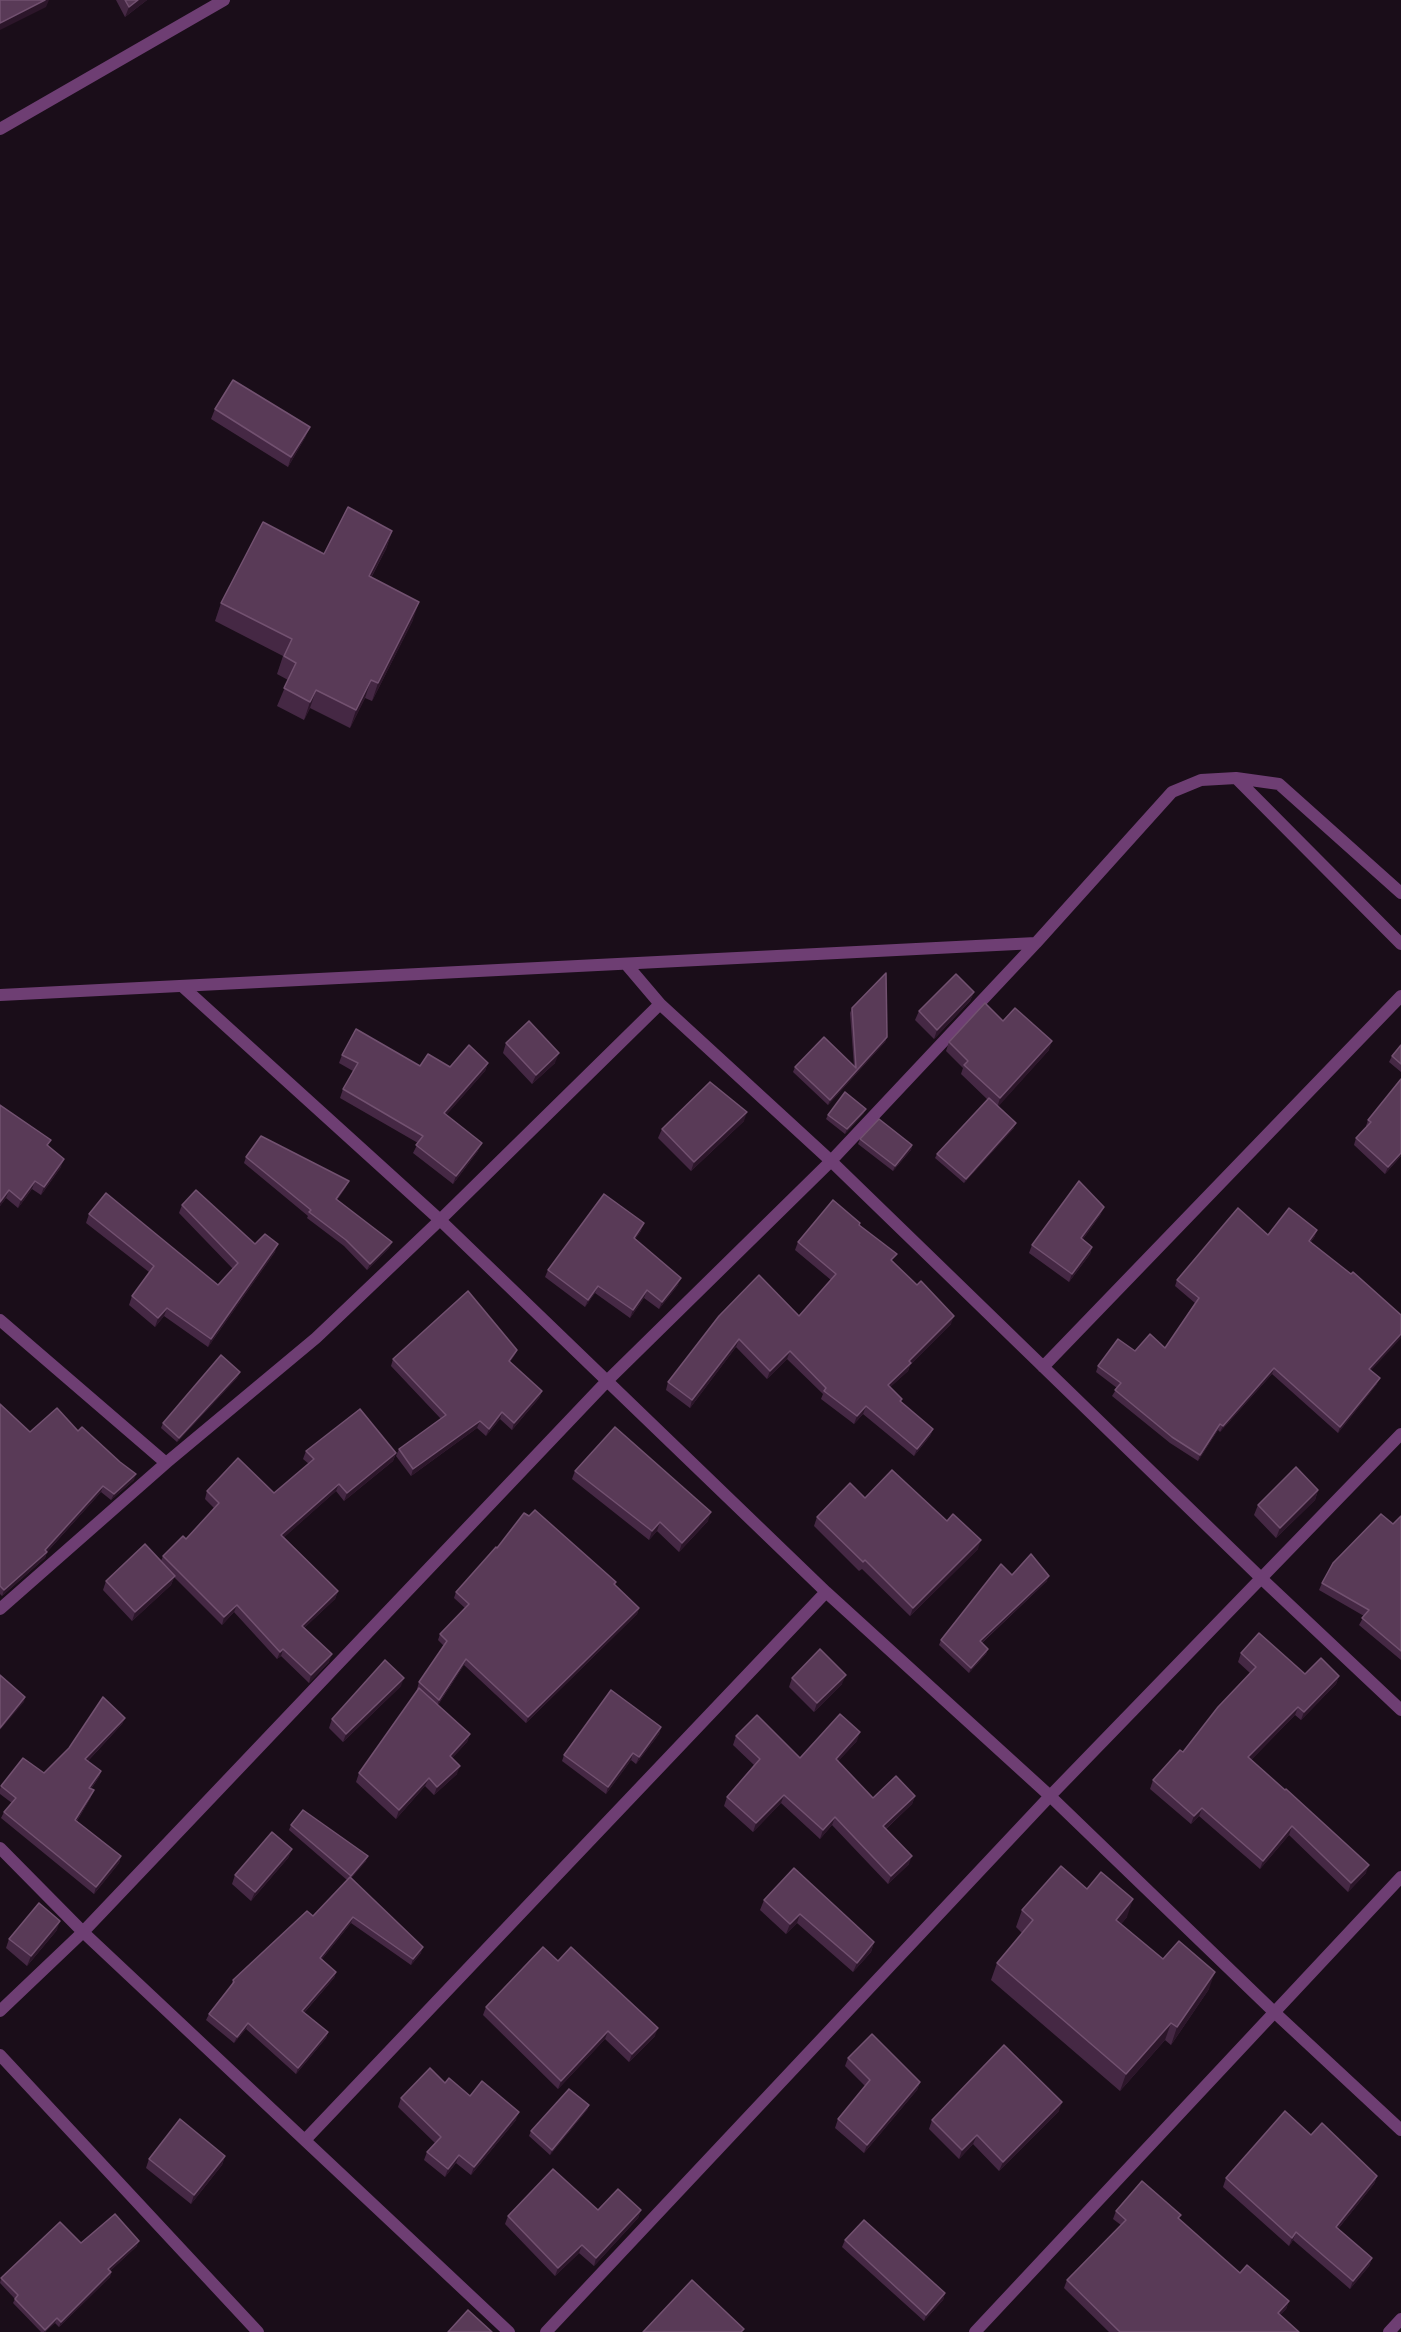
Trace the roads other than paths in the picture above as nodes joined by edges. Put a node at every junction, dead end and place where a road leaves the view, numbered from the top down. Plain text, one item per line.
1 (224, 0) edge
2 (0, 129) edge
3 (1236, 778) junction
4 (1401, 893) edge
5 (1036, 944) junction
6 (1401, 944) edge
7 (626, 964) junction
8 (182, 986) junction
9 (0, 995) edge
10 (1401, 996) edge
11 (660, 1004) junction
12 (831, 1161) junction
13 (440, 1220) junction
14 (0, 1320) edge
15 (1043, 1367) junction
16 (608, 1380) junction
17 (1401, 1434) edge
18 (166, 1463) junction
19 (1262, 1579) junction
20 (826, 1592) junction
21 (0, 1609) edge
22 (1401, 1710) edge
23 (1050, 1796) junction
24 (0, 1848) edge
25 (1401, 1877) edge
26 (83, 1932) junction
27 (0, 2011) edge
28 (1274, 2011) junction
29 (0, 2055) edge
30 (1401, 2130) edge
31 (305, 2140) junction
32 (1401, 2319) edge
33 (258, 2332) edge
34 (509, 2332) edge
35 (546, 2332) edge
36 (975, 2332) edge
37 (1389, 2332) edge

1 - 2 street
3 - 4 street
3 - 5 street
3 - 6 street
5 - 7 street
5 - 12 street
7 - 8 street
7 - 11 street
8 - 9 street
8 - 13 street
10 - 15 street
11 - 12 street
11 - 13 street
12 - 15 street
12 - 16 street
13 - 16 street
13 - 18 street
14 - 18 street
15 - 19 street
16 - 20 street
16 - 26 street
17 - 19 street
18 - 21 street
19 - 22 street
19 - 23 street
20 - 23 street
20 - 31 street
23 - 28 street
23 - 35 street
24 - 26 street
25 - 28 street
26 - 27 street
26 - 31 street
28 - 30 street
28 - 36 street
29 - 33 street
31 - 34 street
32 - 37 street

